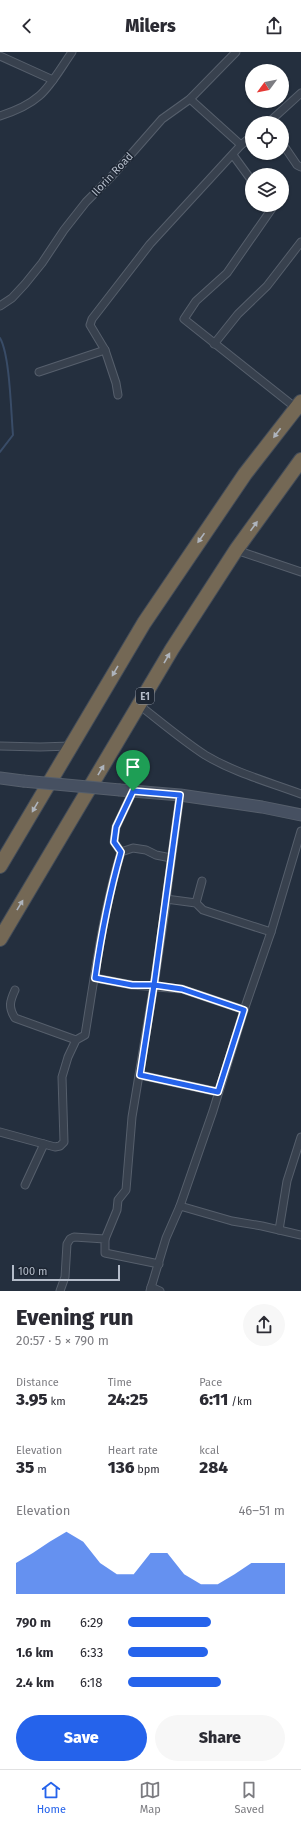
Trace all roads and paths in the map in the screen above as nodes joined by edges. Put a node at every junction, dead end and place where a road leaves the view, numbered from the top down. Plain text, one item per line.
1 (72, 52) edge
2 (236, 52) edge
3 (0, 56) edge
4 (53, 80) junction
5 (301, 93) edge
6 (190, 99) junction
7 (0, 116) edge
8 (276, 116) edge
9 (245, 142) edge
10 (241, 145) junction
11 (289, 153) edge
12 (232, 155) junction
13 (301, 167) edge
14 (245, 172) edge
15 (269, 212) edge
16 (301, 242) edge
17 (0, 306) edge
18 (214, 344) junction
19 (105, 350) junction
20 (39, 372) dead end
21 (118, 396) dead end
22 (299, 405) edge
23 (301, 460) edge
24 (236, 550) junction
25 (301, 572) edge
26 (140, 705) junction
27 (0, 746) edge
28 (72, 746) junction
29 (0, 778) edge
30 (133, 791) junction
31 (301, 794) edge
32 (180, 795) junction
33 (301, 815) edge
34 (301, 830) edge
35 (121, 852) junction
36 (171, 858) junction
37 (0, 866) edge
38 (202, 881) dead end
39 (167, 896) junction
40 (196, 903) junction
41 (271, 932) junction
42 (0, 939) edge
43 (95, 978) junction
44 (154, 985) junction
45 (15, 990) dead end
46 (244, 1010) junction
47 (76, 1040) junction
48 (140, 1075) junction
49 (218, 1092) junction
50 (1, 1135) edge
51 (301, 1137) edge
52 (44, 1144) junction
53 (25, 1185) dead end
54 (180, 1206) junction
55 (279, 1230) junction
56 (301, 1235) edge
57 (105, 1239) junction
58 (159, 1264) junction
59 (150, 1289) edge
60 (60, 1291) edge
61 (160, 1291) edge

1 - 4 street
2 - 6 street, Ilorin Road
3 - 4 street
4 - 7 street
5 - 8 street
6 - 10 street
6 - 17 street, Ilorin Road
9 - 10 street
10 - 12 street
11 - 13 street
12 - 14 street
12 - 19 street
15 - 18 street
16 - 18 street
18 - 22 street
19 - 20 street
19 - 21 street
22 -> 28 highway
24 -> 23 highway, E1
24 - 25 street
26 -> 24 highway, E1
26 - 31 street
42 -> 26 highway, E1
27 - 28 street
28 -> 37 highway
29 - 30 main road, bridge
30 - 32 main road
30 - 35 street
32 - 33 main road
32 - 36 street
34 - 41 street
35 - 36 street
35 - 43 street
36 - 39 street
38 - 40 street
39 - 40 street
39 - 44 street
40 - 41 street
41 - 46 street
43 - 44 street
43 - 47 street
44 - 46 street
44 - 48 street
45 - 47 street
46 - 49 street
47 - 52 street
48 - 49 street
48 - 57 street
49 - 54 street
50 - 52 street
51 - 55 street
52 - 53 street
54 - 55 street
54 - 58 street
55 - 56 street
57 - 58 street
57 - 60 street
58 - 59 street
59 - 61 street

